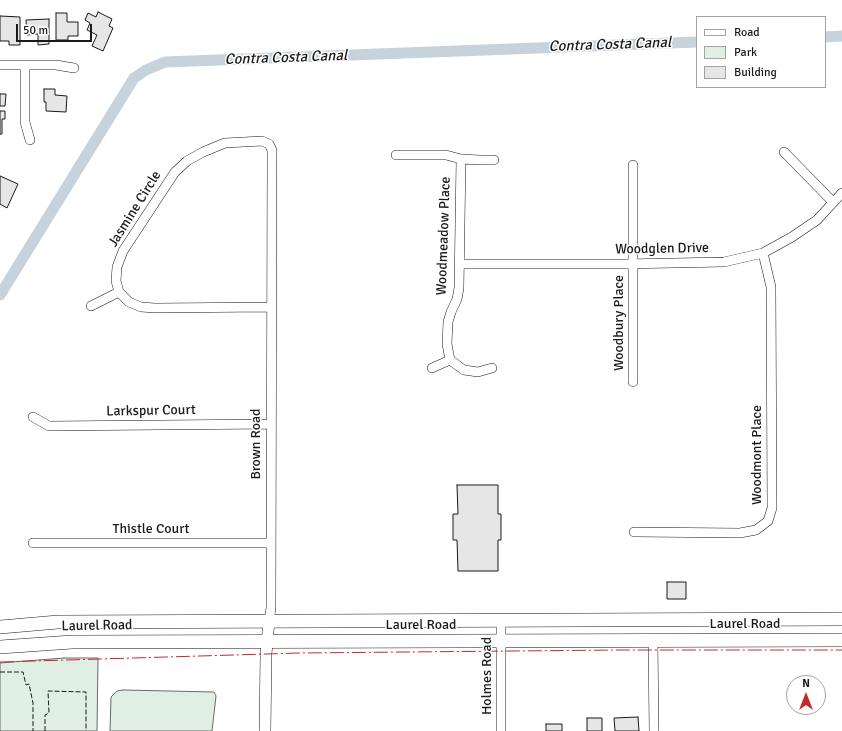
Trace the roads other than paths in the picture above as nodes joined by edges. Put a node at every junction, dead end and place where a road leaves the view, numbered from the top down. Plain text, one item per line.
1 (0, 65) edge
2 (25, 65) junction
3 (74, 68) dead end
4 (30, 140) dead end
5 (784, 152) dead end
6 (396, 155) dead end
7 (272, 156) joint
8 (461, 159) junction
9 (494, 160) dead end
10 (633, 165) dead end
11 (842, 193) edge
12 (832, 202) junction
13 (763, 253) junction
14 (460, 264) junction
15 (633, 264) junction
16 (119, 292) junction
17 (91, 306) dead end
18 (271, 307) junction
19 (450, 360) junction
20 (432, 368) dead end
21 (492, 368) dead end
22 (633, 382) dead end
23 (33, 418) dead end
24 (271, 424) junction
25 (634, 532) dead end
26 (33, 543) dead end
27 (270, 544) junction
28 (842, 619) edge
29 (501, 620) junction
30 (269, 621) junction
31 (0, 627) edge
32 (654, 640) junction
33 (842, 640) edge
34 (267, 641) junction
35 (501, 641) junction
36 (0, 647) edge
37 (265, 731) edge
38 (501, 731) edge
39 (654, 731) edge

1 - 2 street
2 - 3 street
2 - 4 street
5 - 12 street
6 - 8 street
7 - 16 street, Jasmine Circle
7 - 18 street, Brown Road
8 - 9 street
8 - 14 street, Woodmeadow Place
10 - 15 street, Woodbury Place
11 - 12 street, Woodglen Drive
12 - 13 street, Woodglen Drive
13 - 15 street, Woodglen Drive
13 - 25 street, Woodmont Place
14 - 15 street, Woodglen Drive
14 - 19 street, Woodmeadow Place
15 - 22 street, Woodbury Place
16 - 17 street
16 - 18 street
18 - 24 street, Brown Road
19 - 20 street
19 - 21 street
23 - 24 street, Larkspur Court
24 - 27 street, Brown Road
26 - 27 street, Thistle Court
27 - 30 street, Brown Road
28 - 29 main road, Laurel Road
29 - 30 main road, Laurel Road
29 - 35 street, Holmes Road
30 - 31 main road, Laurel Road
30 - 34 street, Brown Road
32 - 33 main road, Laurel Road
32 - 35 main road, Laurel Road
32 - 39 street
34 - 35 main road, Laurel Road
34 - 36 main road, Laurel Road
34 - 37 street, Brown Road
35 - 38 street, Holmes Road

